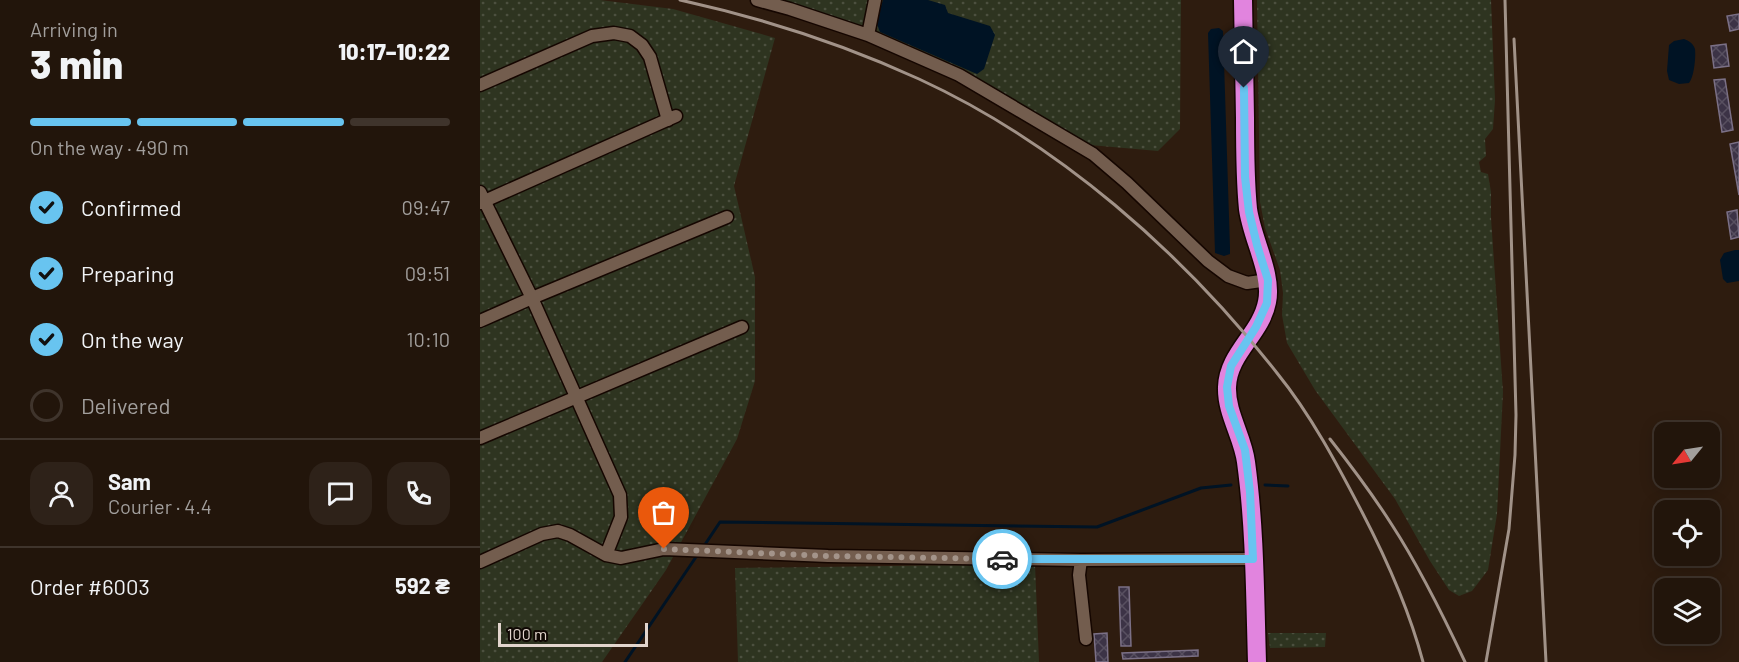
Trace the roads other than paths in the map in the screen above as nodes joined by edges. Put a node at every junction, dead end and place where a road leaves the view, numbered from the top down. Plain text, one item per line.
1 (757, 0) edge
2 (875, 0) edge
3 (1243, 0) edge
4 (868, 35) junction
5 (480, 85) edge
6 (482, 199) edge
7 (727, 217) dead end
8 (1268, 280) junction
9 (532, 298) junction
10 (480, 321) edge
11 (742, 327) dead end
12 (576, 396) junction
13 (480, 438) edge
14 (606, 555) junction
15 (1253, 559) junction
16 (1081, 560) junction
17 (480, 562) edge
18 (1086, 639) dead end
19 (1257, 662) edge

1 - 4 street
2 - 4 street
3 - 8 highway
4 - 8 street
5 - 6 street
6 - 9 street
7 - 9 street
8 - 15 highway
9 - 10 street
9 - 12 street
11 - 12 street
12 - 13 street
12 - 14 street
14 - 16 street
14 - 17 street
15 - 16 street
15 - 19 highway
16 - 18 street

